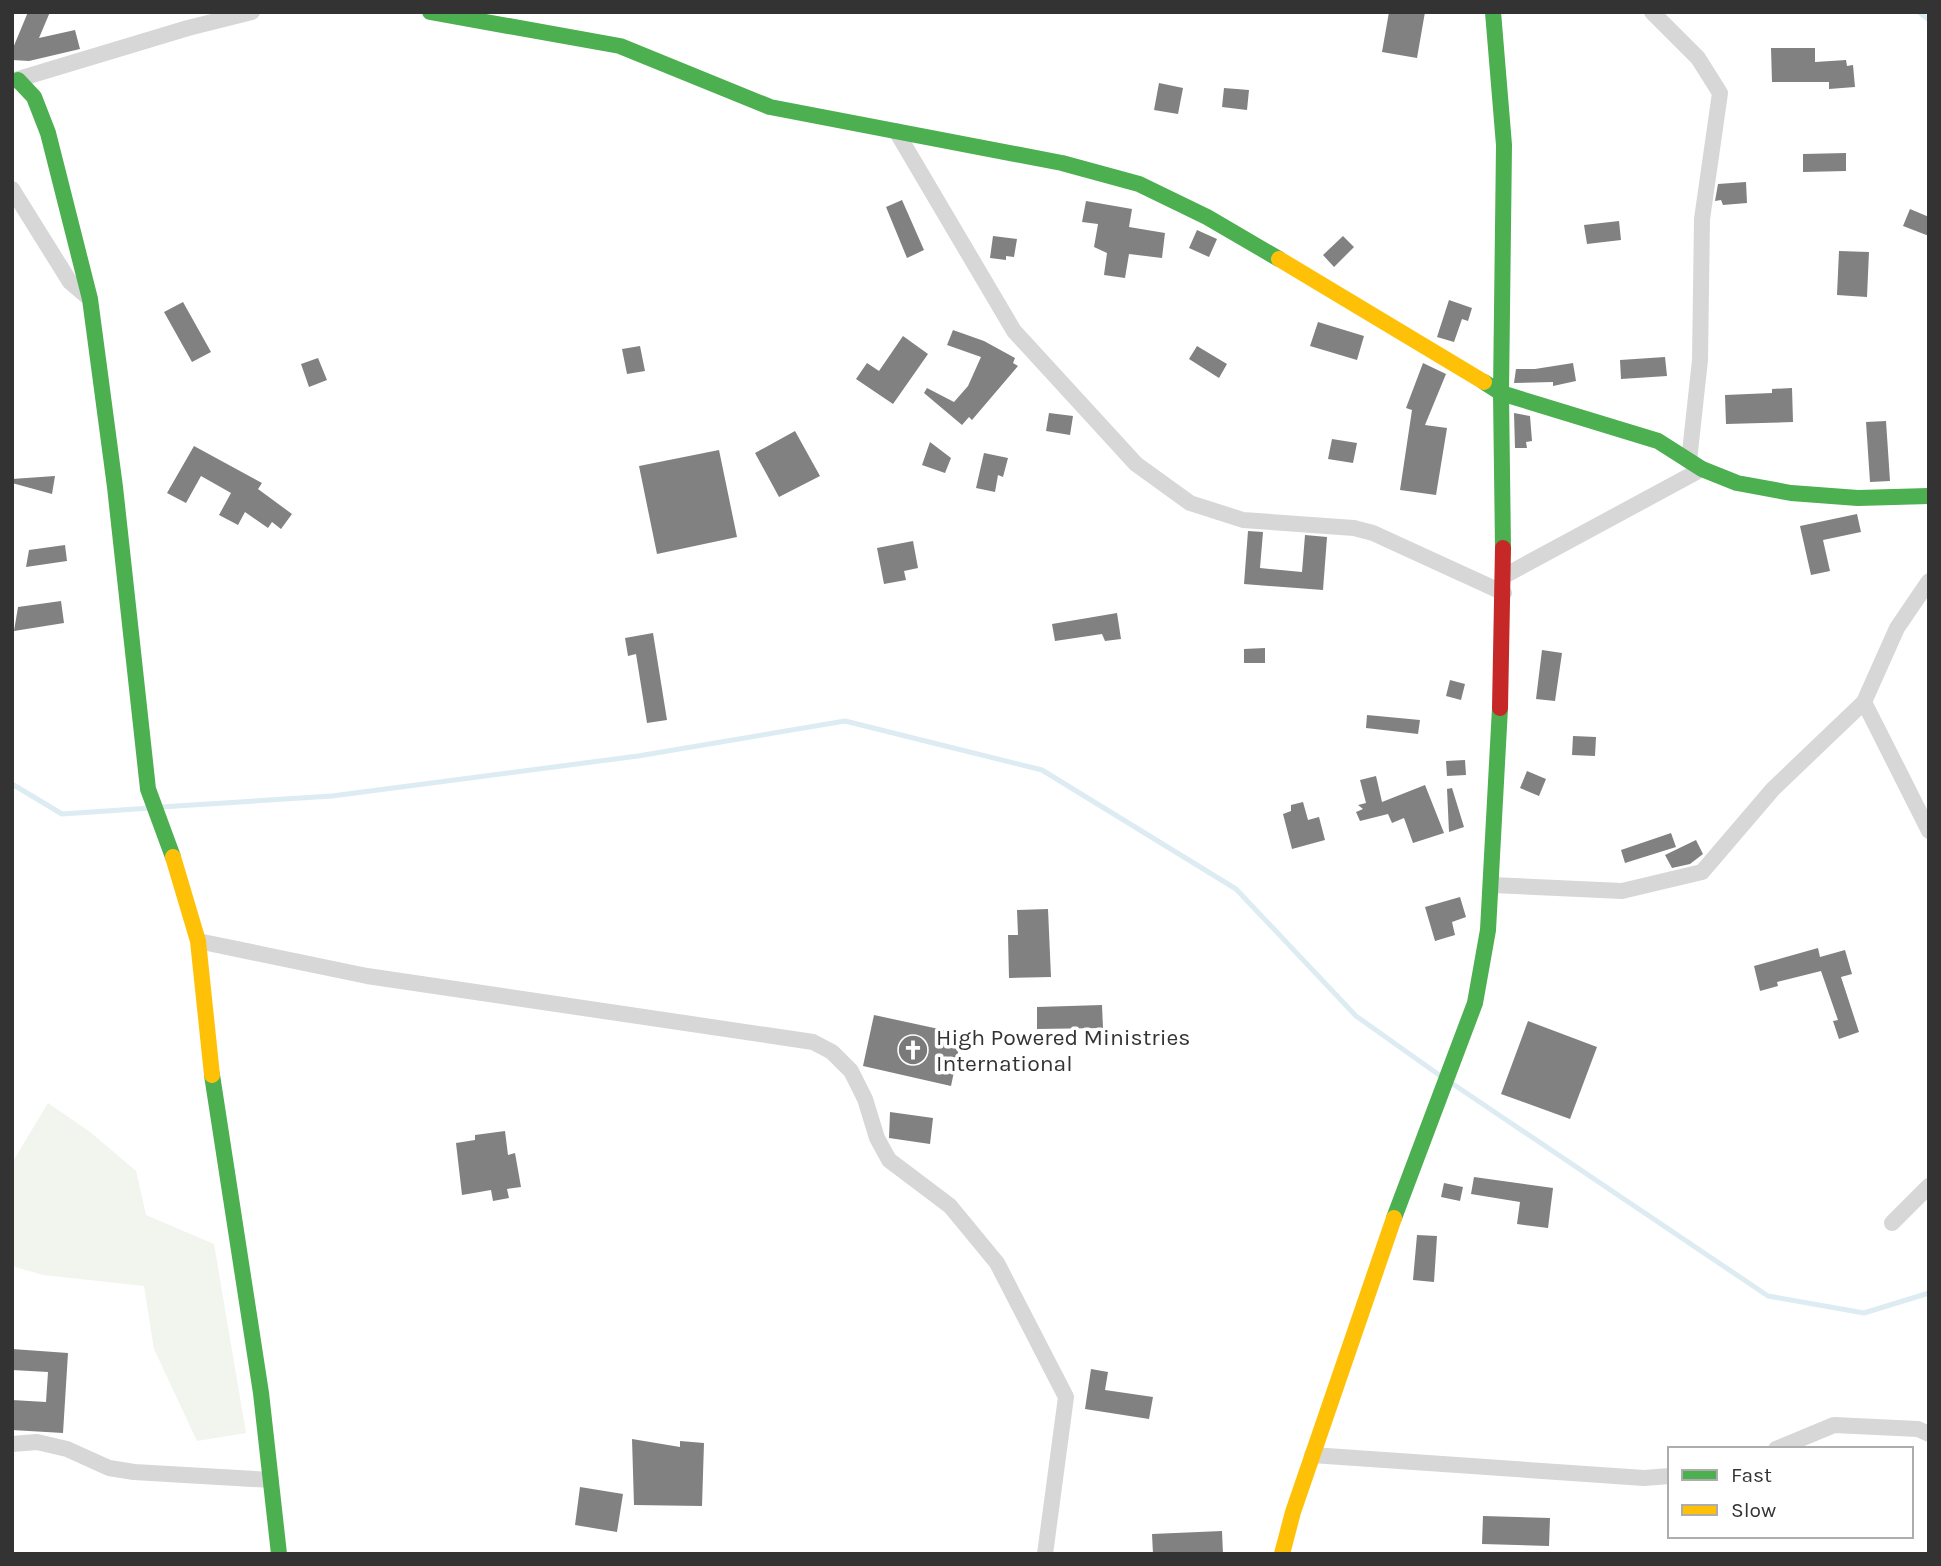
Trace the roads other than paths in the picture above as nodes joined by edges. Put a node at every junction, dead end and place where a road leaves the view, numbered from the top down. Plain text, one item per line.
1 (252, 12) edge
2 (430, 12) edge
3 (1493, 12) edge
4 (1653, 12) edge
5 (15, 81) edge
6 (896, 131) junction
7 (12, 189) edge
8 (90, 299) junction
9 (1501, 393) junction
10 (1695, 465) junction
11 (1929, 496) edge
12 (1929, 581) edge
13 (1504, 584) junction
14 (1864, 702) junction
15 (1929, 831) edge
16 (1492, 886) junction
17 (198, 941) junction
18 (1929, 1186) edge
19 (1892, 1223) dead end
20 (1929, 1434) edge
21 (12, 1444) edge
22 (1781, 1447) edge
23 (1312, 1455) junction
24 (1668, 1476) edge
25 (271, 1480) junction
26 (279, 1554) edge
27 (1045, 1554) edge
28 (1282, 1554) edge

1 - 5 street
2 - 6 street
3 - 9 street
4 - 10 street
5 - 8 street
6 - 9 street
6 - 13 street
7 - 8 street
8 - 17 street
9 - 10 street
9 - 13 street
10 - 11 street
10 - 13 street
12 - 14 street
13 - 16 street
14 - 15 street
14 - 16 street
16 - 23 street
17 - 25 street
17 - 27 street
18 - 19 street
20 - 22 street
21 - 25 street
23 - 24 street
23 - 28 street
25 - 26 street

